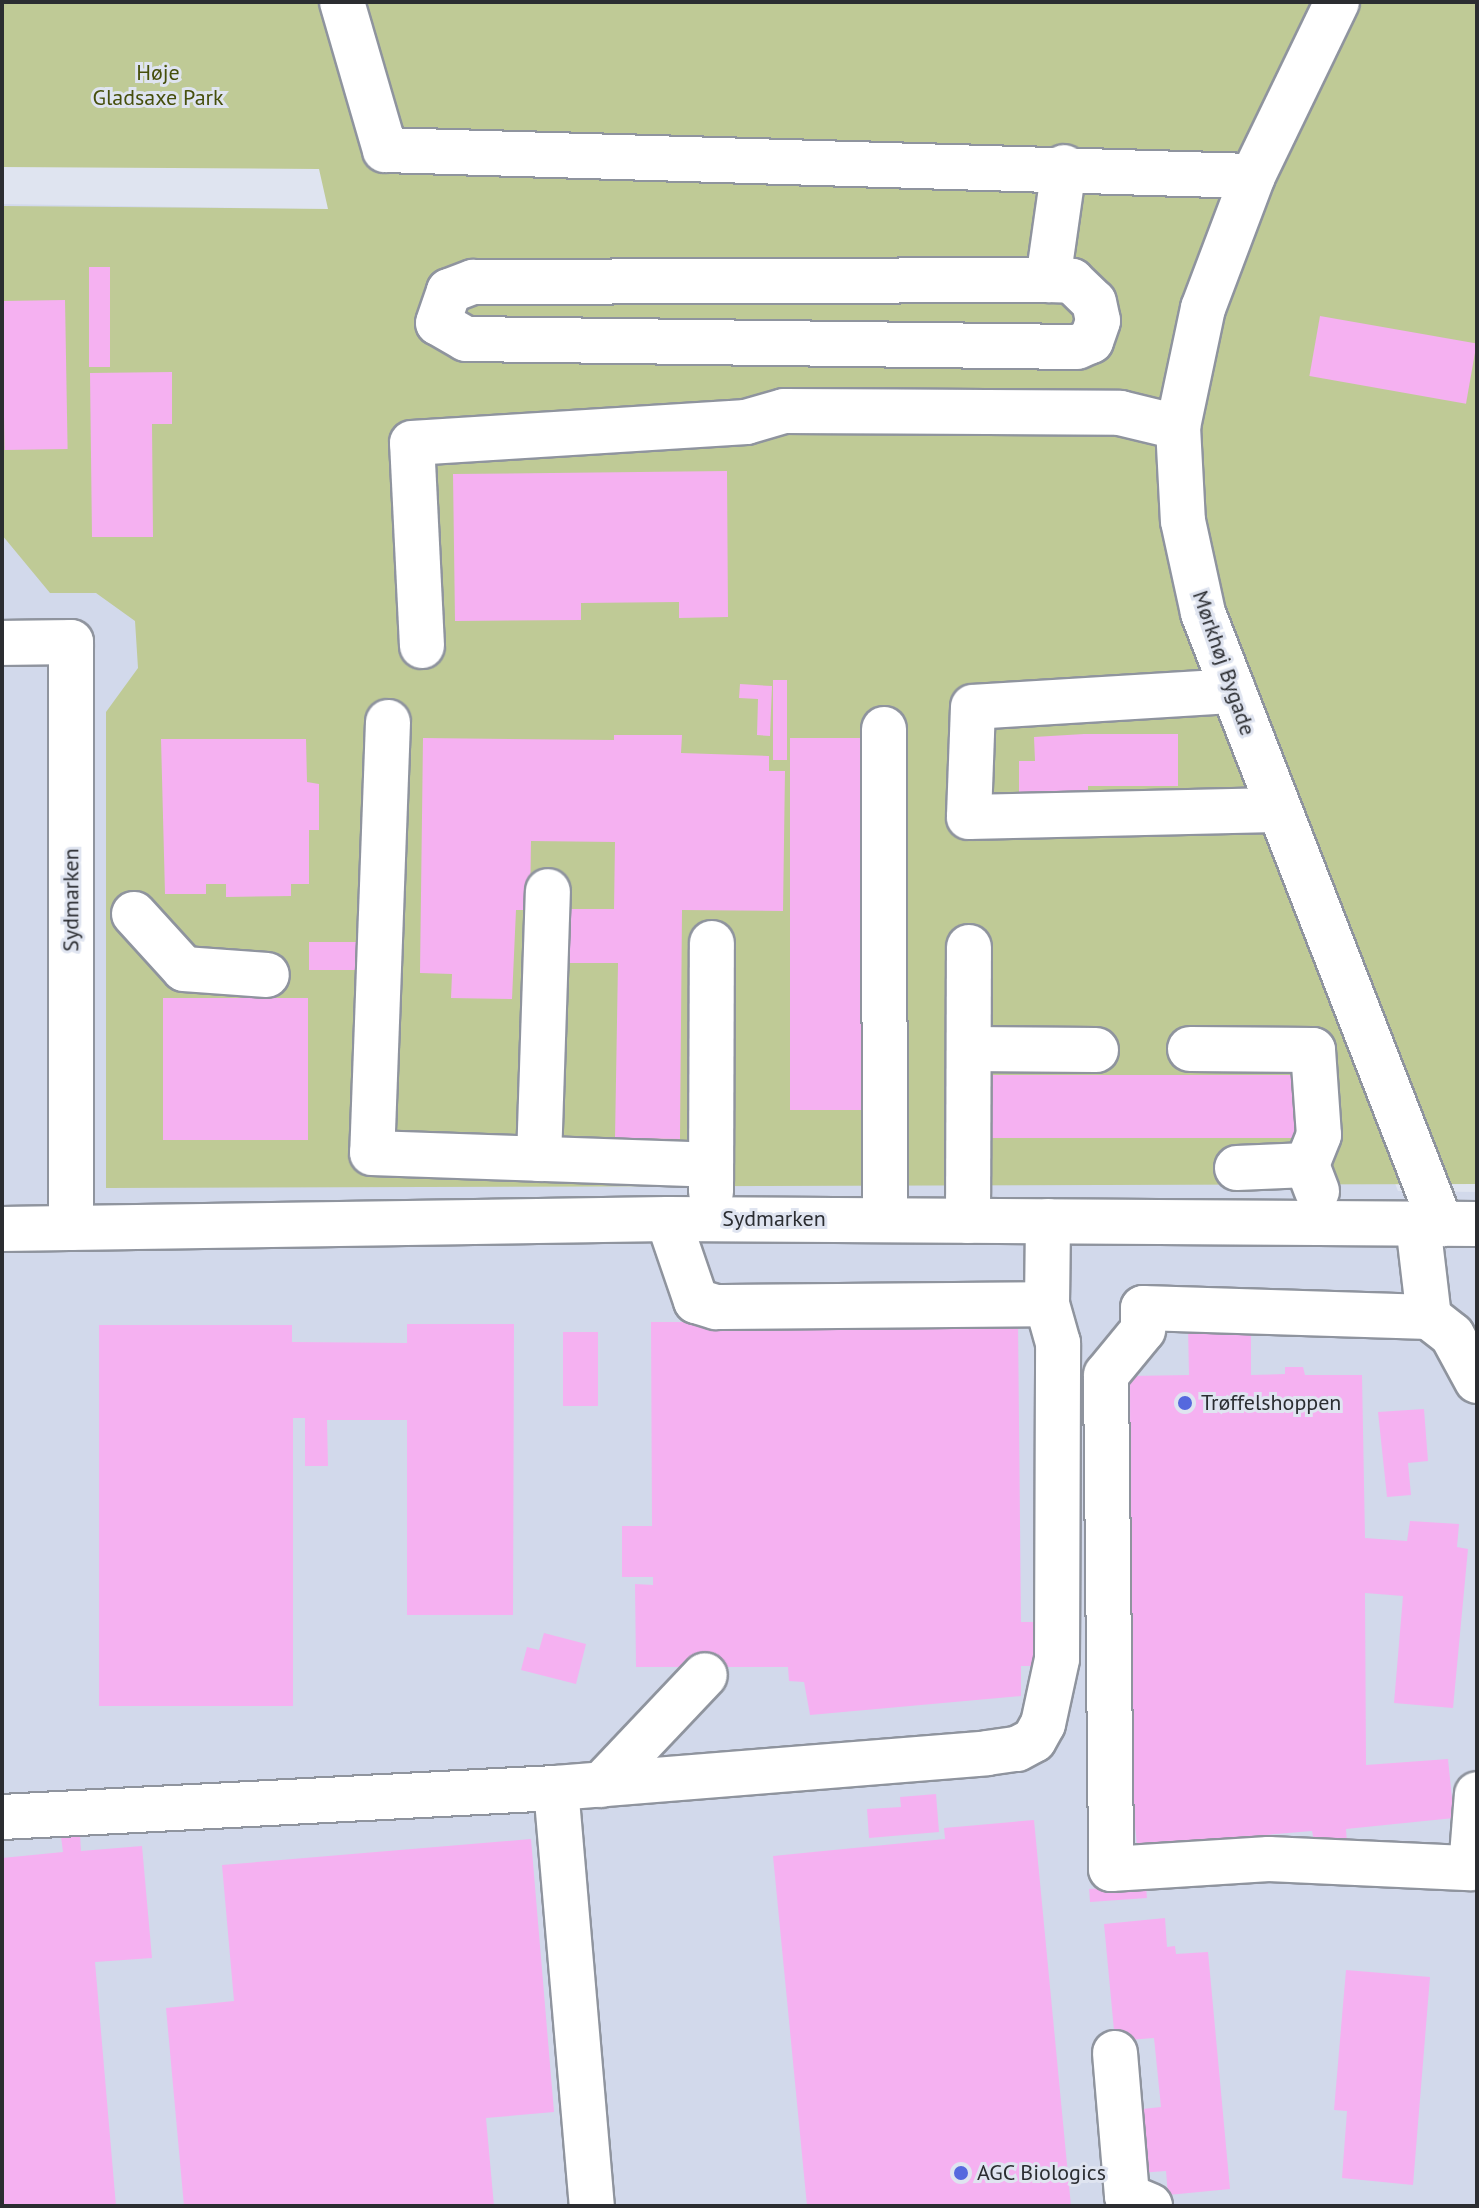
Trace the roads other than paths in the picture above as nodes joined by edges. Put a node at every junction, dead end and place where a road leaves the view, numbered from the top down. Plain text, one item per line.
1 (342, 2) edge
2 (1337, 2) edge
3 (1064, 167) junction
4 (1253, 176) junction
5 (1048, 280) junction
6 (1178, 427) junction
7 (2, 643) edge
8 (422, 646) dead end
9 (1233, 691) junction
10 (388, 722) dead end
11 (884, 729) dead end
12 (1276, 810) junction
13 (548, 891) dead end
14 (134, 914) dead end
15 (712, 943) dead end
16 (969, 947) dead end
17 (267, 975) dead end
18 (969, 1049) junction
19 (1190, 1049) dead end
20 (1096, 1050) dead end
21 (539, 1159) junction
22 (711, 1165) junction
23 (1307, 1165) junction
24 (1237, 1168) dead end
25 (668, 1219) junction
26 (711, 1219) junction
27 (885, 1220) junction
28 (968, 1221) junction
29 (1048, 1221) junction
30 (1329, 1223) junction
31 (1445, 1224) edge
32 (71, 1228) junction
33 (2, 1229) edge
34 (1047, 1304) junction
35 (1429, 1317) junction
36 (1477, 1381) edge
37 (705, 1675) dead end
38 (601, 1785) junction
39 (556, 1788) junction
40 (1477, 1794) edge
41 (2, 1817) edge
42 (1115, 2053) dead end
43 (592, 2206) edge
44 (1150, 2206) edge

1 - 3 street
2 - 4 street, Mørkhøj Bygade
3 - 4 street
3 - 5 street
4 - 6 street, Mørkhøj Bygade
5 - 5 street
6 - 8 street
6 - 9 street, Mørkhøj Bygade
7 - 32 street, Sydmarken
9 - 12 street, Mørkhøj Bygade
9 - 12 street
10 - 21 street
11 - 27 street
12 - 31 street, Mørkhøj Bygade
13 - 21 street
14 - 17 street
15 - 22 street
16 - 18 street
18 - 20 street
18 - 28 street
19 - 23 street
21 - 22 street
22 - 26 street
23 - 24 street
23 - 30 street
25 - 26 street, Sydmarken
25 - 32 street, Sydmarken
25 - 34 street
26 - 27 street, Sydmarken
27 - 28 street, Sydmarken
28 - 29 street, Sydmarken
29 - 30 street, Sydmarken
29 - 34 street
30 - 31 street, Sydmarken
31 - 35 street, Mørkhøj Bygade
32 - 33 street, Sydmarken
34 - 38 street
35 - 36 street
35 - 40 street
37 - 38 street
38 - 39 street
39 - 41 street
39 - 43 street
42 - 44 street

